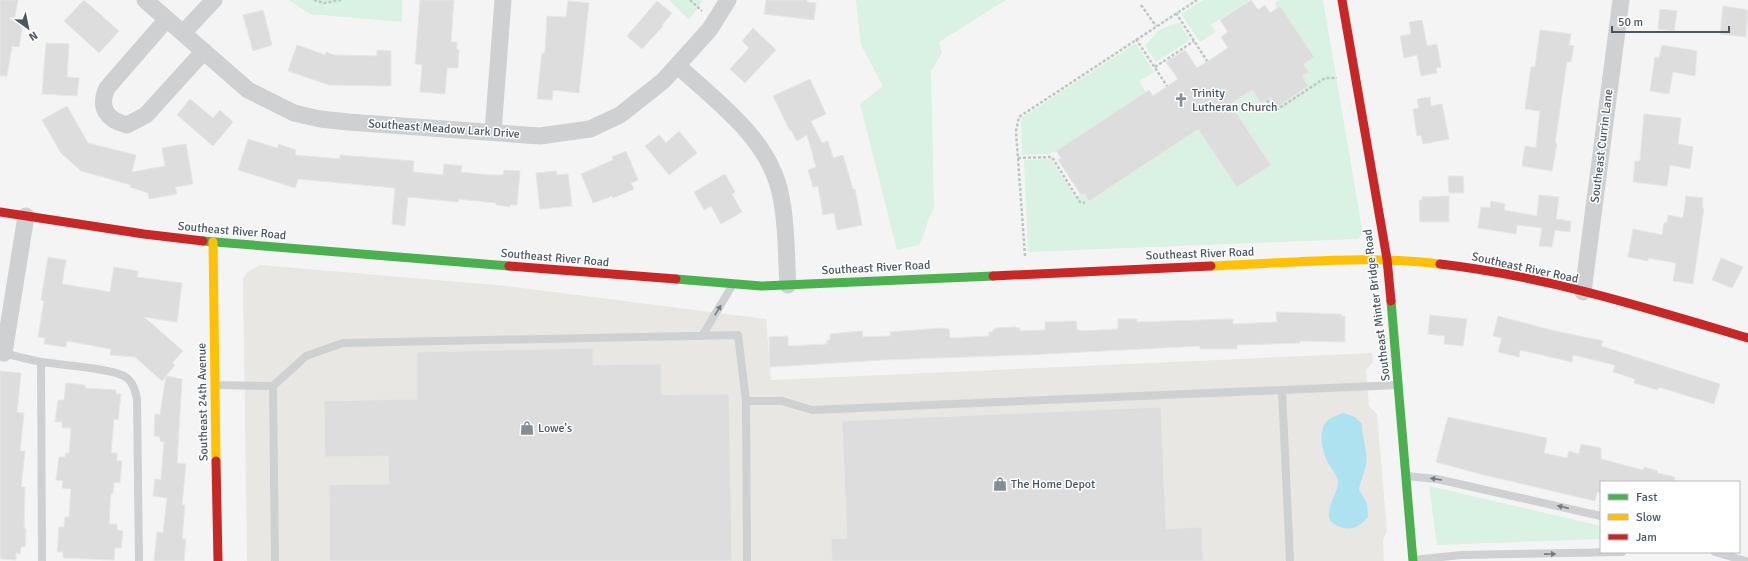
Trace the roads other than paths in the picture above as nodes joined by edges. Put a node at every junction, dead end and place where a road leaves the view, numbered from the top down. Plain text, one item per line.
1 (145, 0) edge
2 (214, 0) edge
3 (503, 0) edge
4 (728, 0) edge
5 (1342, 0) edge
6 (1621, 0) edge
7 (167, 19) junction
8 (183, 33) junction
9 (204, 51) junction
10 (678, 66) junction
11 (493, 132) junction
12 (0, 212) edge
13 (26, 216) junction
14 (213, 242) junction
15 (1387, 259) junction
16 (734, 284) junction
17 (788, 284) junction
18 (1583, 292) junction
19 (702, 336) junction
20 (1748, 338) edge
21 (2, 353) edge
22 (41, 362) junction
23 (215, 385) junction
24 (1399, 385) junction
25 (273, 386) junction
26 (1282, 390) junction
27 (746, 401) junction
28 (1406, 476) junction
29 (1600, 516) edge
30 (1600, 552) edge
31 (1717, 555) edge
32 (1413, 560) edge
33 (42, 561) edge
34 (139, 561) edge
35 (218, 561) edge
36 (275, 561) edge
37 (747, 561) edge
38 (1290, 561) edge
39 (1402, 561) edge
40 (1746, 561) edge

1 - 7 street, Southeast Meadow Lark Drive
2 - 8 street
3 - 11 street
4 - 10 street, Southeast Meadow Lark Drive
5 - 15 main road, Southeast Minter Bridge Road
6 - 18 street, Southeast Currin Lane
7 - 8 street, Southeast Meadow Lark Drive
7 - 9 street
8 - 9 street, Southeast Meadow Lark Drive
9 - 11 street, Southeast Meadow Lark Drive
10 - 11 street, Southeast Meadow Lark Drive
10 - 17 street
12 - 13 main road, Southeast River Road
13 - 14 main road, Southeast River Road
13 - 21 street
14 - 16 main road, Southeast River Road
14 - 23 main road, Southeast 24th Avenue
15 - 17 main road, Southeast River Road
15 - 18 main road, Southeast River Road
15 - 24 main road, Southeast Minter Bridge Road
16 - 17 main road, Southeast River Road
19 -> 16 lane
18 - 20 main road, Southeast River Road
19 - 25 lane
19 - 27 lane
21 - 22 lane
22 - 33 lane
22 - 34 lane
23 - 25 lane
23 - 35 main road, Southeast 24th Avenue
24 - 26 lane
24 - 28 main road, Southeast Minter Bridge Road
25 - 36 lane
26 - 27 lane
26 - 38 lane
27 - 37 lane
29 -> 28 lane
28 - 32 main road, Southeast Minter Bridge Road
32 -> 30 lane
31 - 40 lane
32 - 39 lane

